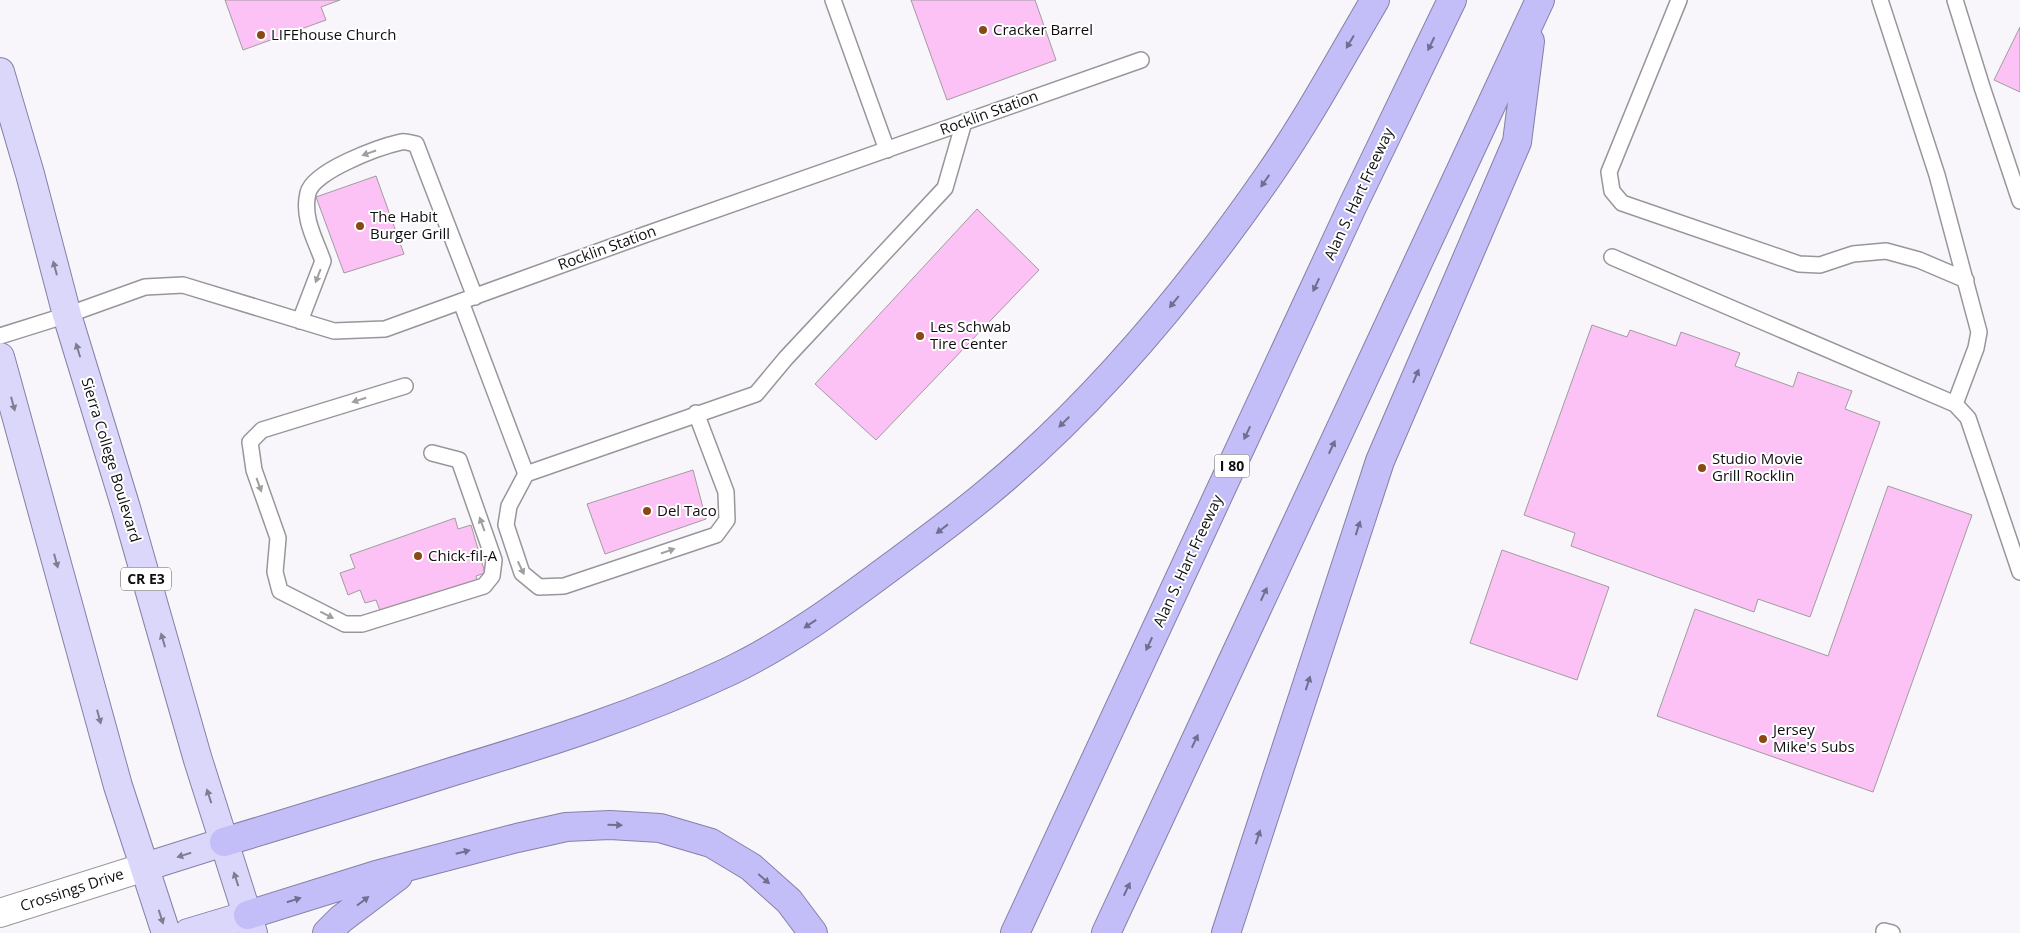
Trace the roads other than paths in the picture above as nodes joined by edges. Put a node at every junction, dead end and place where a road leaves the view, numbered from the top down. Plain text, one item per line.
1 (833, 0) edge
2 (1375, 0) edge
3 (1452, 0) edge
4 (1679, 0) edge
5 (1880, 0) edge
6 (1955, 0) edge
7 (1536, 8) edge
8 (1141, 60) dead end
9 (0, 72) edge
10 (964, 122) junction
11 (887, 150) junction
12 (2020, 201) edge
13 (1612, 257) dead end
14 (1966, 280) junction
15 (468, 299) junction
16 (67, 315) junction
17 (300, 321) junction
18 (0, 336) edge
19 (0, 357) edge
20 (405, 386) dead end
21 (1955, 404) junction
22 (696, 414) junction
23 (432, 453) dead end
24 (526, 474) junction
25 (2020, 572) edge
26 (224, 842) junction
27 (416, 864) junction
28 (145, 867) junction
29 (0, 913) edge
30 (251, 924) edge
31 (166, 933) edge
32 (188, 933) edge
33 (327, 933) edge
34 (813, 933) edge
35 (1015, 933) edge
36 (1106, 933) edge
37 (1226, 933) edge

1 - 11 lane
2 -> 26 highway
3 -> 35 highway, Alan S. Hart Freeway / I 80
4 - 14 lane
5 - 14 lane
6 - 12 lane
36 -> 7 highway
37 -> 7 highway
8 - 10 lane, Rocklin Station
16 -> 9 main road, Sierra College Boulevard / CR E3
10 - 11 lane, Rocklin Station
10 - 22 lane
11 - 15 lane, Rocklin Station
13 - 21 lane
14 - 21 lane
15 - 17 lane, Rocklin Station
15 -> 17 lane
15 - 24 lane
16 - 17 lane, Rocklin Station
16 - 18 lane, Rocklin Station
26 -> 16 main road, Sierra College Boulevard / CR E3
19 -> 28 main road
20 -> 23 lane
21 - 25 lane
22 - 24 lane
24 -> 22 lane
26 -> 28 main road
30 -> 26 main road, Sierra College Boulevard / CR E3
30 -> 27 highway
33 -> 27 highway
27 -> 34 highway
28 - 29 street, Crossings Drive
28 -> 31 main road
30 - 32 main road

